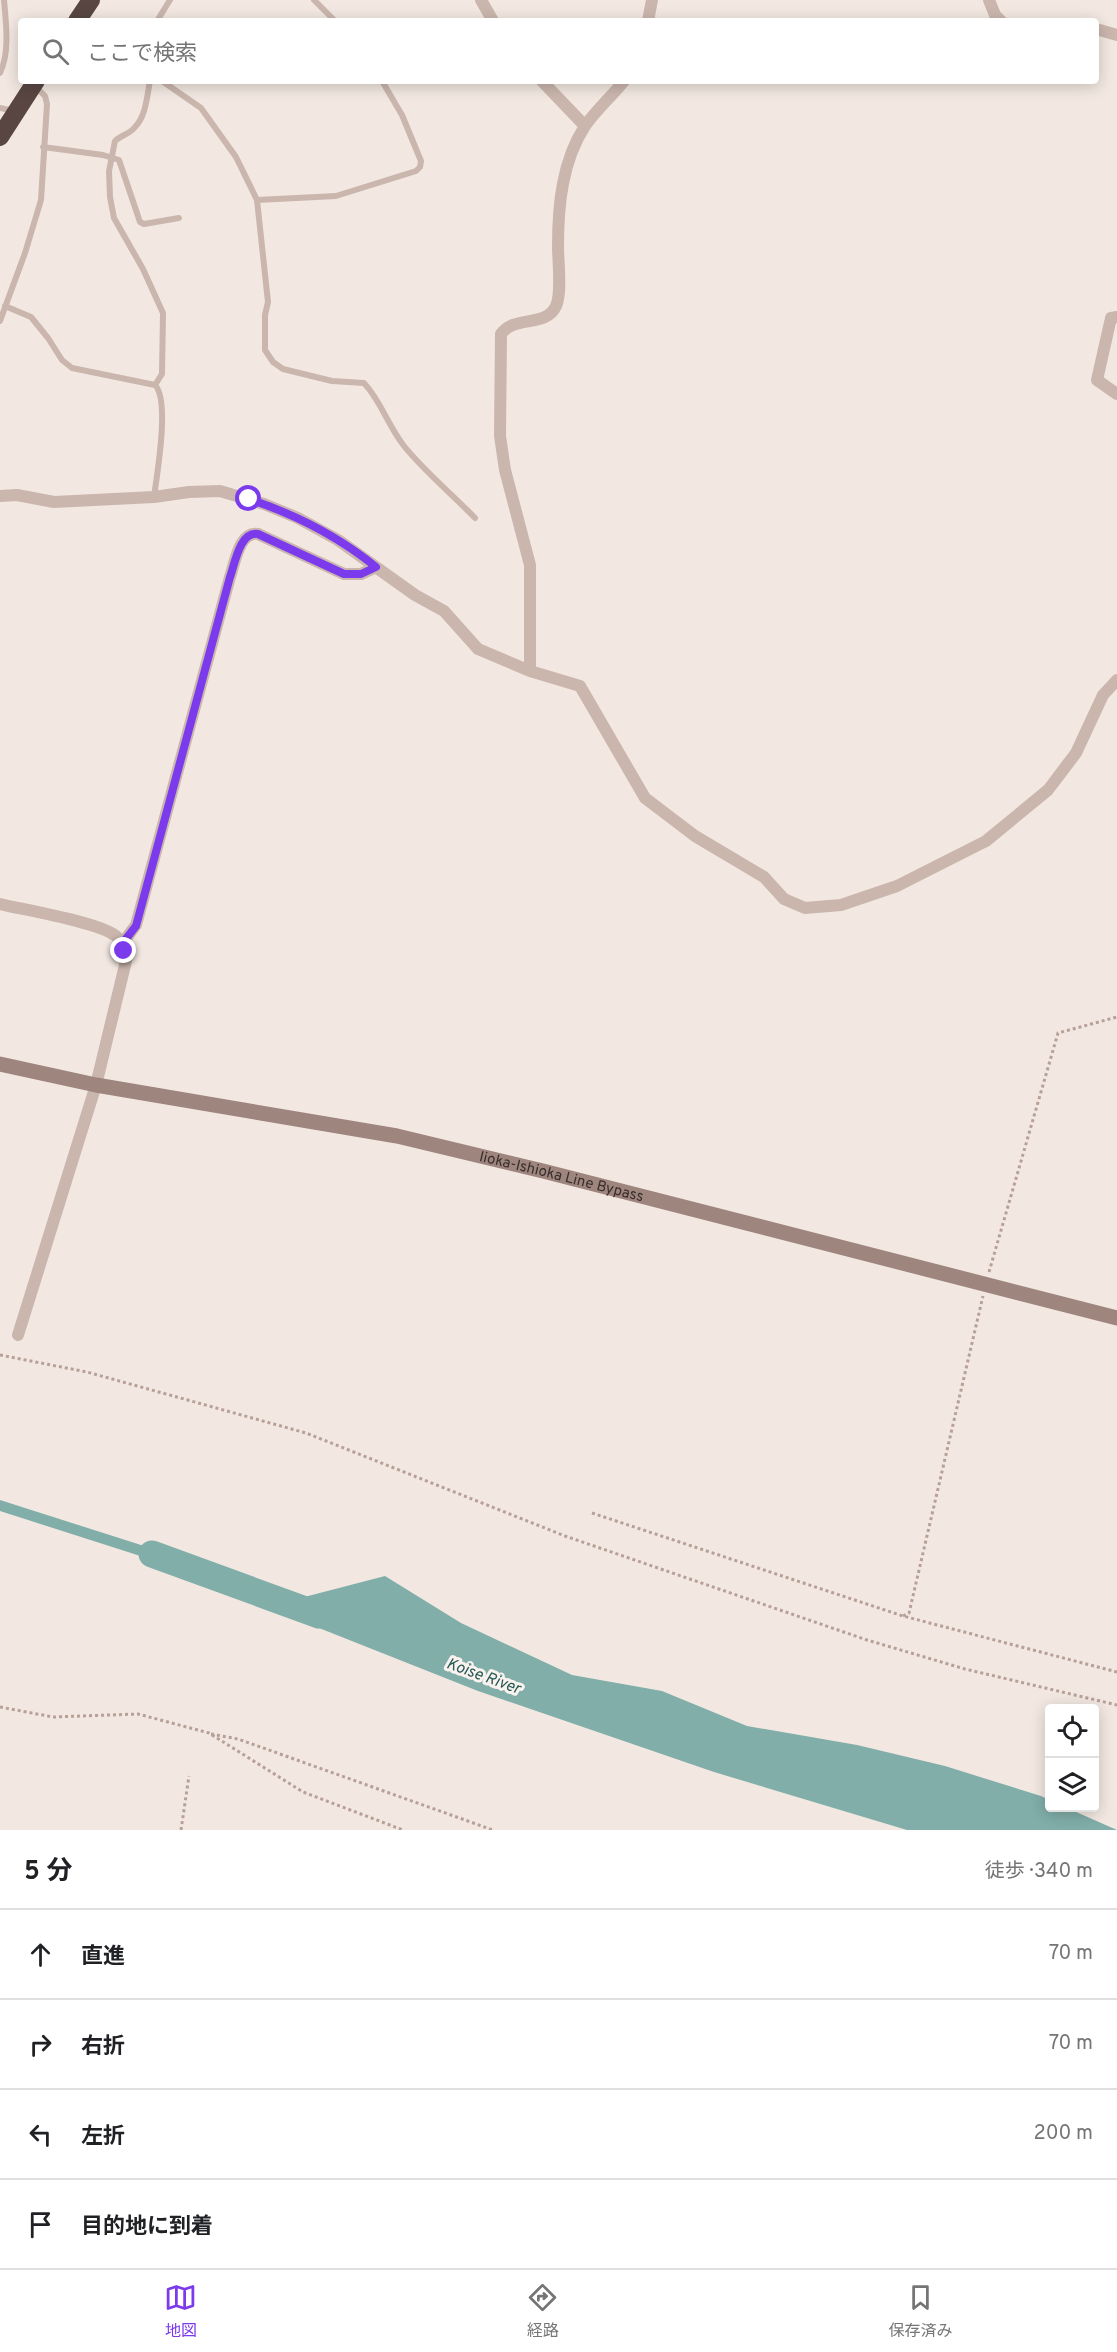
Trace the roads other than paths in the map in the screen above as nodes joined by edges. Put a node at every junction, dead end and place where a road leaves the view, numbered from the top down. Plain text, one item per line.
1 (4, 0) edge
2 (91, 0) edge
3 (170, 0) edge
4 (314, 0) edge
5 (481, 0) edge
6 (652, 0) edge
7 (989, 0) edge
8 (79, 18) edge
9 (159, 18) edge
10 (332, 18) edge
11 (491, 18) edge
12 (649, 18) edge
13 (998, 18) edge
14 (1099, 30) edge
15 (1117, 35) edge
16 (0, 73) edge
17 (34, 84) edge
18 (36, 84) edge
19 (149, 84) edge
20 (166, 84) edge
21 (384, 84) edge
22 (545, 84) edge
23 (621, 84) edge
24 (8, 110) edge
25 (585, 126) junction
26 (0, 137) edge
27 (43, 147) junction
28 (111, 158) junction
29 (257, 200) junction
30 (179, 218) dead end
31 (5, 306) junction
32 (1117, 317) edge
33 (0, 321) edge
34 (155, 384) junction
35 (1117, 394) edge
36 (0, 496) edge
37 (154, 497) junction
38 (475, 518) dead end
39 (376, 567) junction
40 (530, 670) junction
41 (1117, 680) edge
42 (0, 904) edge
43 (122, 944) junction
44 (0, 1064) edge
45 (96, 1085) junction
46 (1117, 1318) edge
47 (18, 1335) dead end

1 - 16 lane
2 - 8 highway
3 - 9 lane
4 - 10 lane
5 - 11 street
6 - 12 street
7 - 13 street
14 - 15 street
17 - 24 highway
18 - 27 lane
19 - 28 lane
20 - 29 lane
21 - 29 lane
22 - 25 street
23 - 25 street
24 - 26 highway
25 - 40 street
27 - 28 lane
27 - 31 lane
28 - 30 lane
28 - 34 lane
29 - 38 lane
31 - 33 lane
31 - 34 lane
32 - 35 street
34 - 37 lane
36 - 37 street
37 - 39 street
39 - 40 street
39 - 43 street
40 - 41 street
42 - 43 street
43 - 45 street
44 - 45 main road, Iioka-Ishioka Line Bypass
45 - 46 main road, Iioka-Ishioka Line Bypass
45 - 47 street

